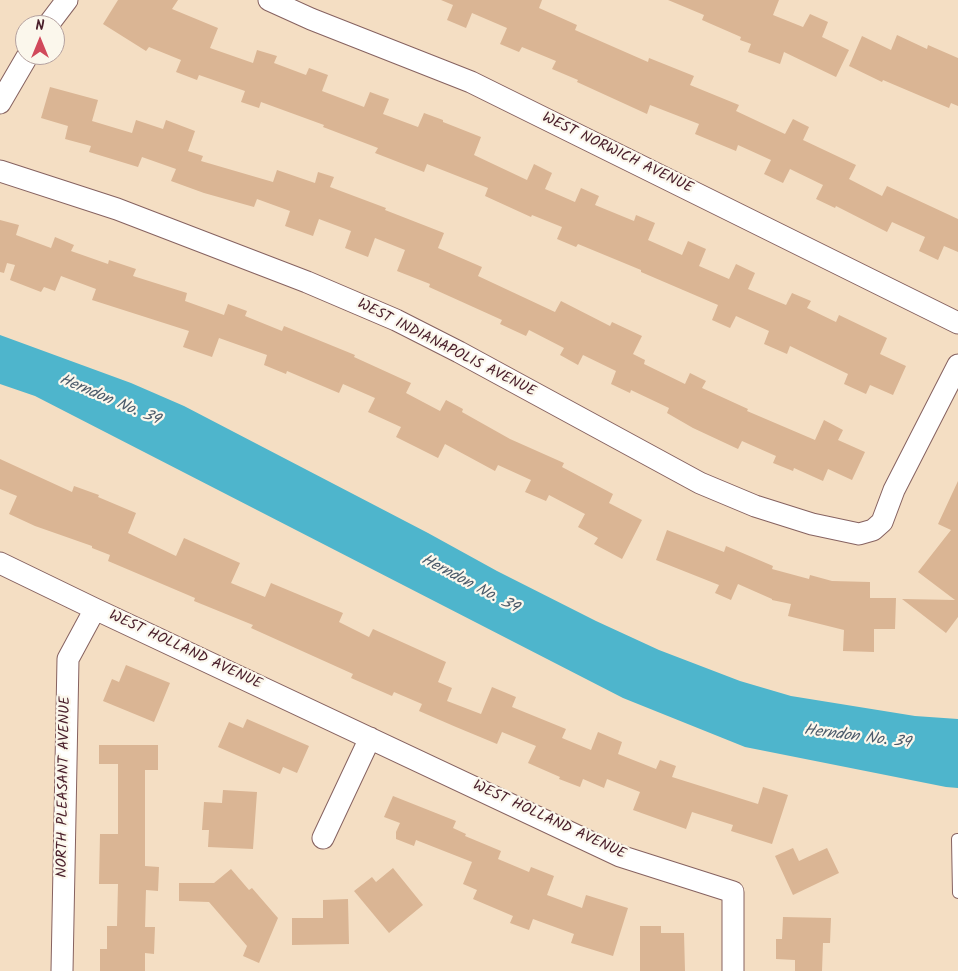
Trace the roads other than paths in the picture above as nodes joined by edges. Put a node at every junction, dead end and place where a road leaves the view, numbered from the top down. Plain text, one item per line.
1 (67, 0) edge
2 (269, 0) edge
3 (56, 15) edge
4 (22, 65) edge
5 (0, 103) edge
6 (0, 171) edge
7 (958, 323) edge
8 (958, 365) edge
9 (0, 563) edge
10 (95, 609) junction
11 (370, 738) junction
12 (324, 838) dead end
13 (957, 839) edge
14 (958, 893) edge
15 (62, 971) edge
16 (733, 971) edge

1 - 3 street
2 - 7 street, WEST NORWICH AVENUE
4 - 5 street
6 - 8 street, WEST INDIANAPOLIS AVENUE
9 - 10 street, WEST HOLLAND AVENUE
10 - 11 street, WEST HOLLAND AVENUE
10 - 15 street, NORTH PLEASANT AVENUE
11 - 12 street
11 - 16 street, WEST HOLLAND AVENUE
13 - 14 lane

